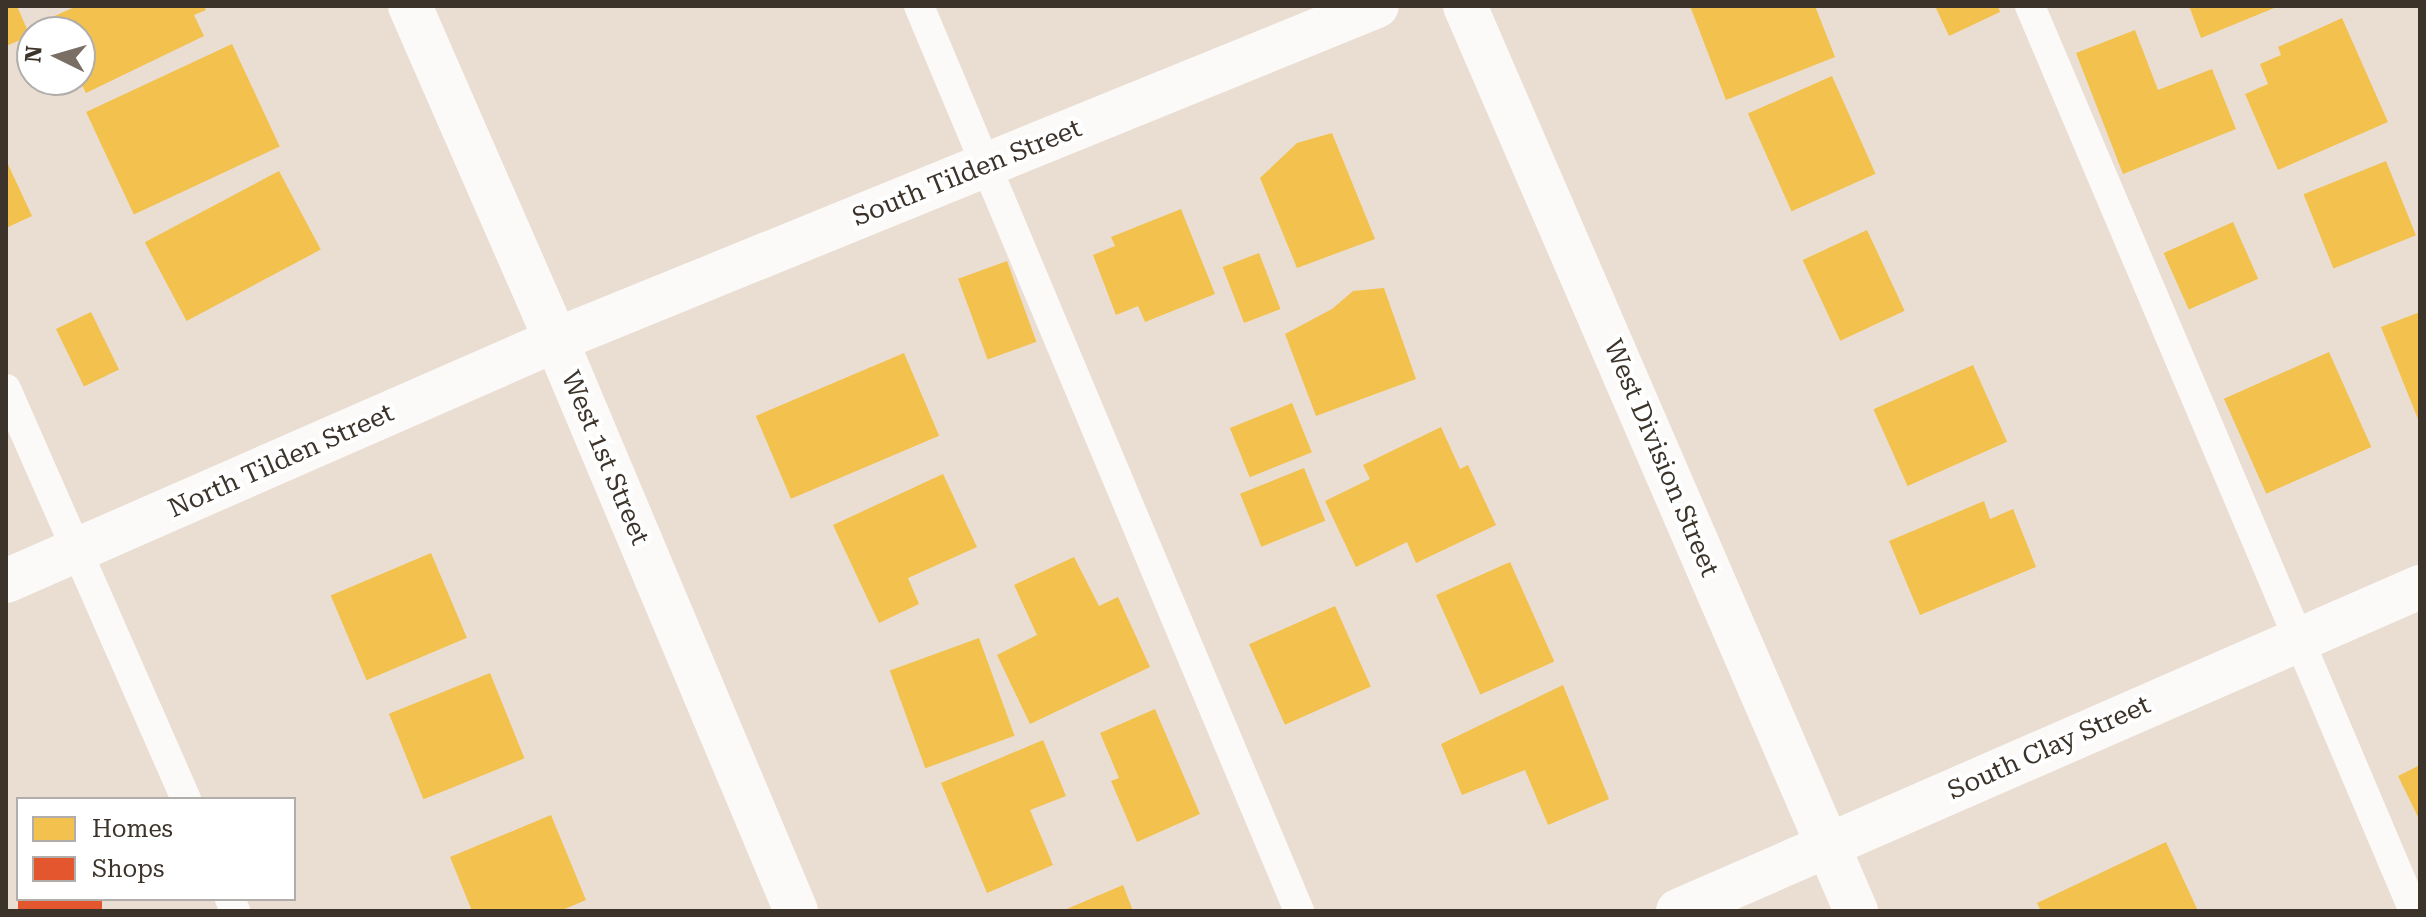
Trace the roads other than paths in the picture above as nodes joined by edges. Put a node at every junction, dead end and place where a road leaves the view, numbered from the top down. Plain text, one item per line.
1 (410, 6) edge
2 (919, 6) edge
3 (1377, 6) edge
4 (1465, 6) edge
5 (2030, 6) edge
6 (986, 165) junction
7 (556, 340) junction
8 (6, 389) edge
9 (77, 550) junction
10 (6, 581) edge
11 (2420, 587) edge
12 (2301, 638) junction
13 (185, 797) edge
14 (1828, 845) junction
15 (796, 911) edge
16 (1299, 911) edge
17 (1678, 911) edge
18 (1856, 911) edge
19 (2414, 911) edge

1 - 7 street, West 1st Street
2 - 6 lane
3 - 6 street, South Tilden Street
4 - 14 street, West Division Street
5 - 12 lane
6 - 7 street, South Tilden Street
6 - 16 lane
7 - 9 street, North Tilden Street
7 - 15 street, West 1st Street
8 - 9 lane
9 - 10 street, North Tilden Street
9 - 13 lane
11 - 12 street, South Clay Street
12 - 14 street, South Clay Street
12 - 19 lane
14 - 17 street, South Clay Street
14 - 18 street, West Division Street

